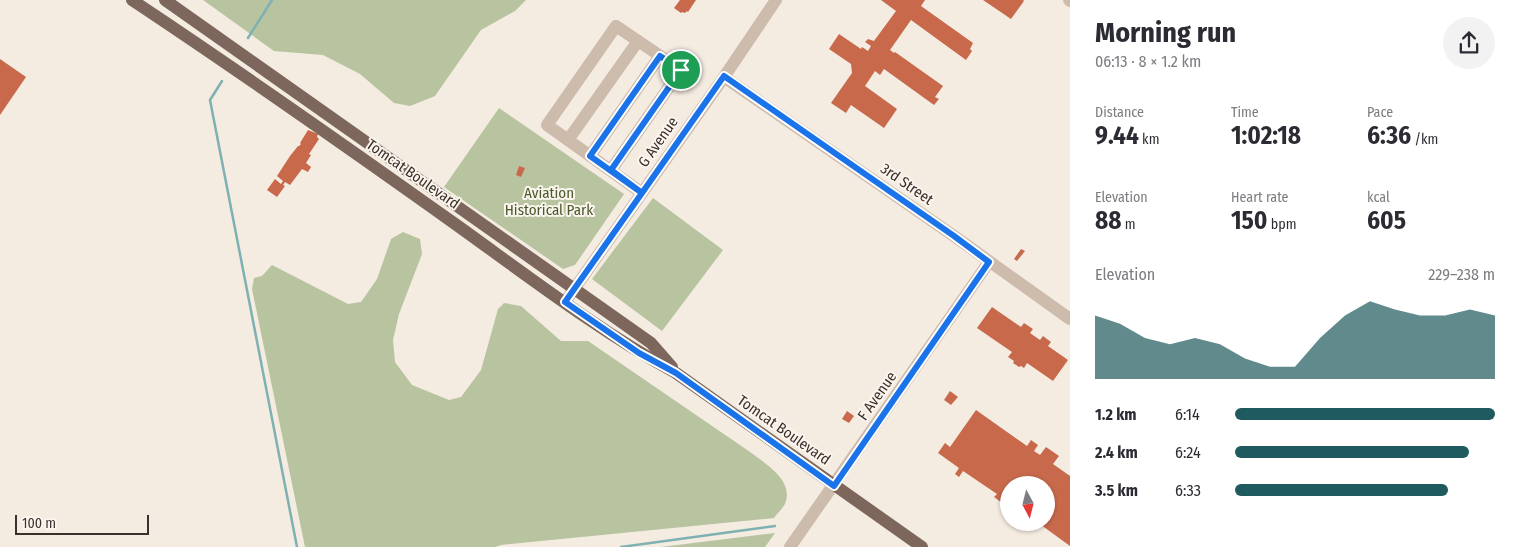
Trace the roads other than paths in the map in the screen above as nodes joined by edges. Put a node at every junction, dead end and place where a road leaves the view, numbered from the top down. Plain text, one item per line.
1 (132, 0) edge
2 (165, 0) edge
3 (776, 0) edge
4 (638, 41) junction
5 (660, 56) junction
6 (724, 76) junction
7 (568, 140) junction
8 (590, 156) junction
9 (611, 170) junction
10 (642, 193) junction
11 (989, 262) junction
12 (574, 289) junction
13 (565, 302) junction
14 (1070, 319) edge
15 (676, 373) junction
16 (834, 486) junction
17 (790, 547) edge
18 (922, 547) edge

1 - 13 main road, Tomcat Boulevard
2 - 12 main road, Tomcat Boulevard
3 - 6 street, G Avenue
4 - 5 street
4 - 7 street
4 - 7 street
5 - 8 street
5 - 9 street
6 - 10 street, G Avenue
6 - 11 street, 3rd Street
7 - 8 street
8 - 9 street
9 - 10 street
10 - 12 street, G Avenue
11 - 14 street, 3rd Street
11 - 16 street, F Avenue
12 - 13 street, G Avenue
12 - 15 main road, Tomcat Boulevard
13 - 15 main road, Tomcat Boulevard
15 - 16 main road, Tomcat Boulevard
16 - 17 street, F Avenue
16 - 18 main road, Tomcat Boulevard

